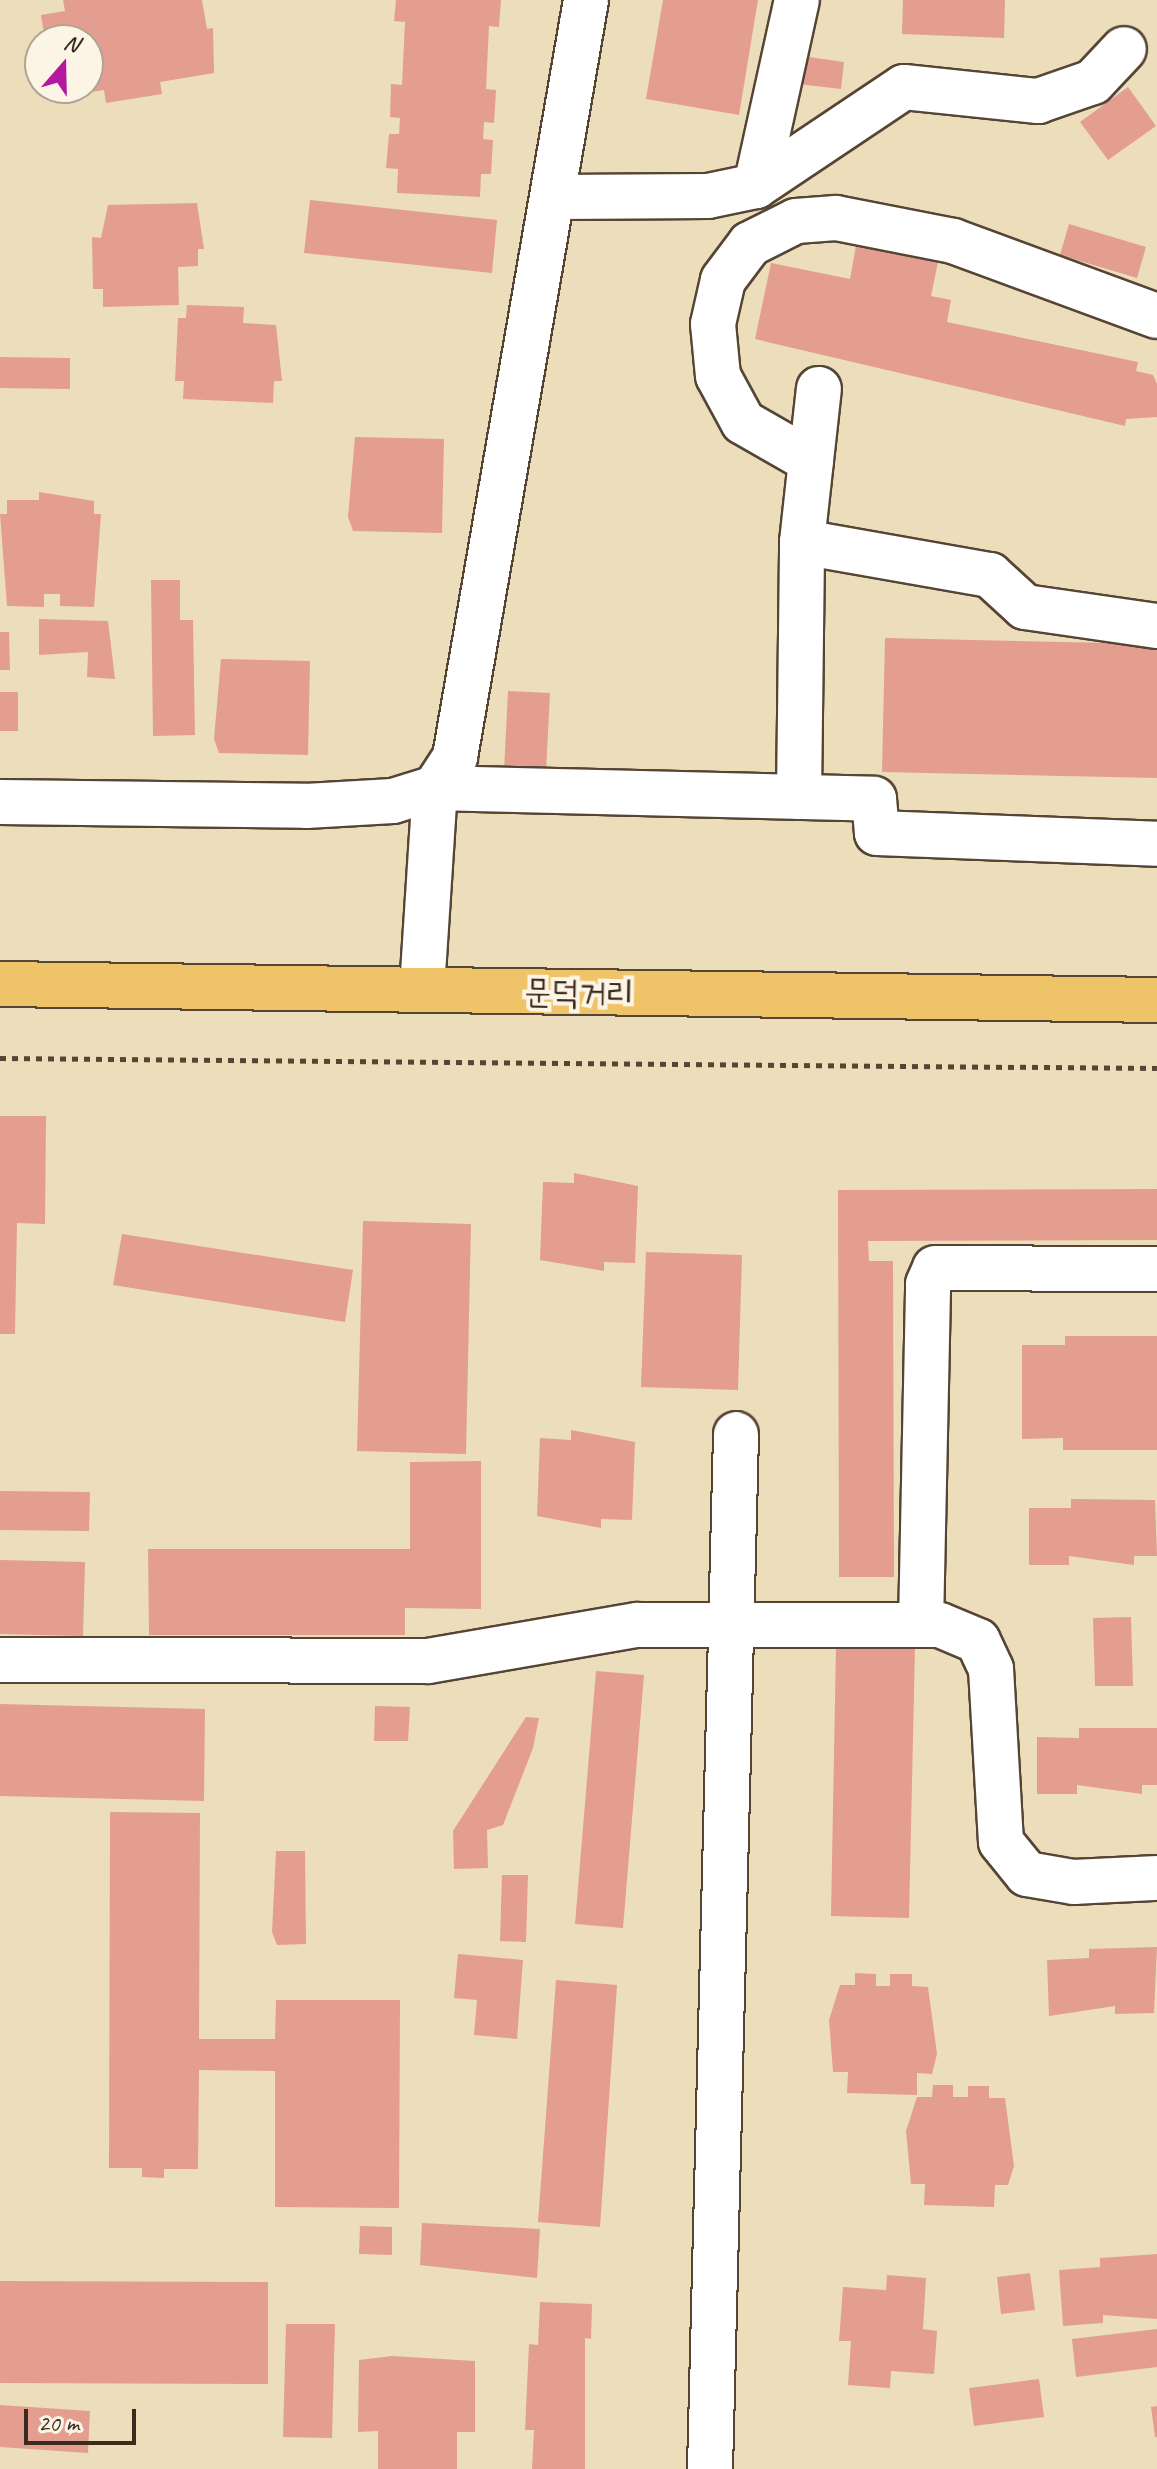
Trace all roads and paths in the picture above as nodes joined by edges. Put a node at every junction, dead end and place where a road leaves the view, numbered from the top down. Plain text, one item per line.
1 (586, 0) edge
2 (797, 0) edge
3 (1124, 49) dead end
4 (756, 186) junction
5 (557, 197) junction
6 (1157, 316) edge
7 (819, 389) dead end
8 (811, 461) junction
9 (802, 542) junction
10 (1157, 626) edge
11 (435, 788) junction
12 (799, 797) junction
13 (0, 802) edge
14 (1157, 844) edge
15 (0, 984) edge
16 (422, 989) junction
17 (1157, 1000) edge
18 (0, 1058) edge
19 (1157, 1068) edge
20 (1157, 1269) edge
21 (736, 1434) dead end
22 (921, 1625) junction
23 (732, 1626) junction
24 (0, 1660) edge
25 (1157, 1878) edge
26 (710, 2469) edge

1 - 5 street
2 - 4 street
3 - 4 street
4 - 5 street
5 - 11 street
6 - 8 street
7 - 8 street
8 - 9 street
9 - 10 street
9 - 12 street
11 - 12 street
11 - 13 street
11 - 16 street
12 - 14 street
15 - 16 main road, 문덕거리
16 - 17 main road, 문덕거리
18 - 19 path
20 - 22 street
21 - 23 street
22 - 23 street
22 - 25 street
23 - 24 street
23 - 26 street

